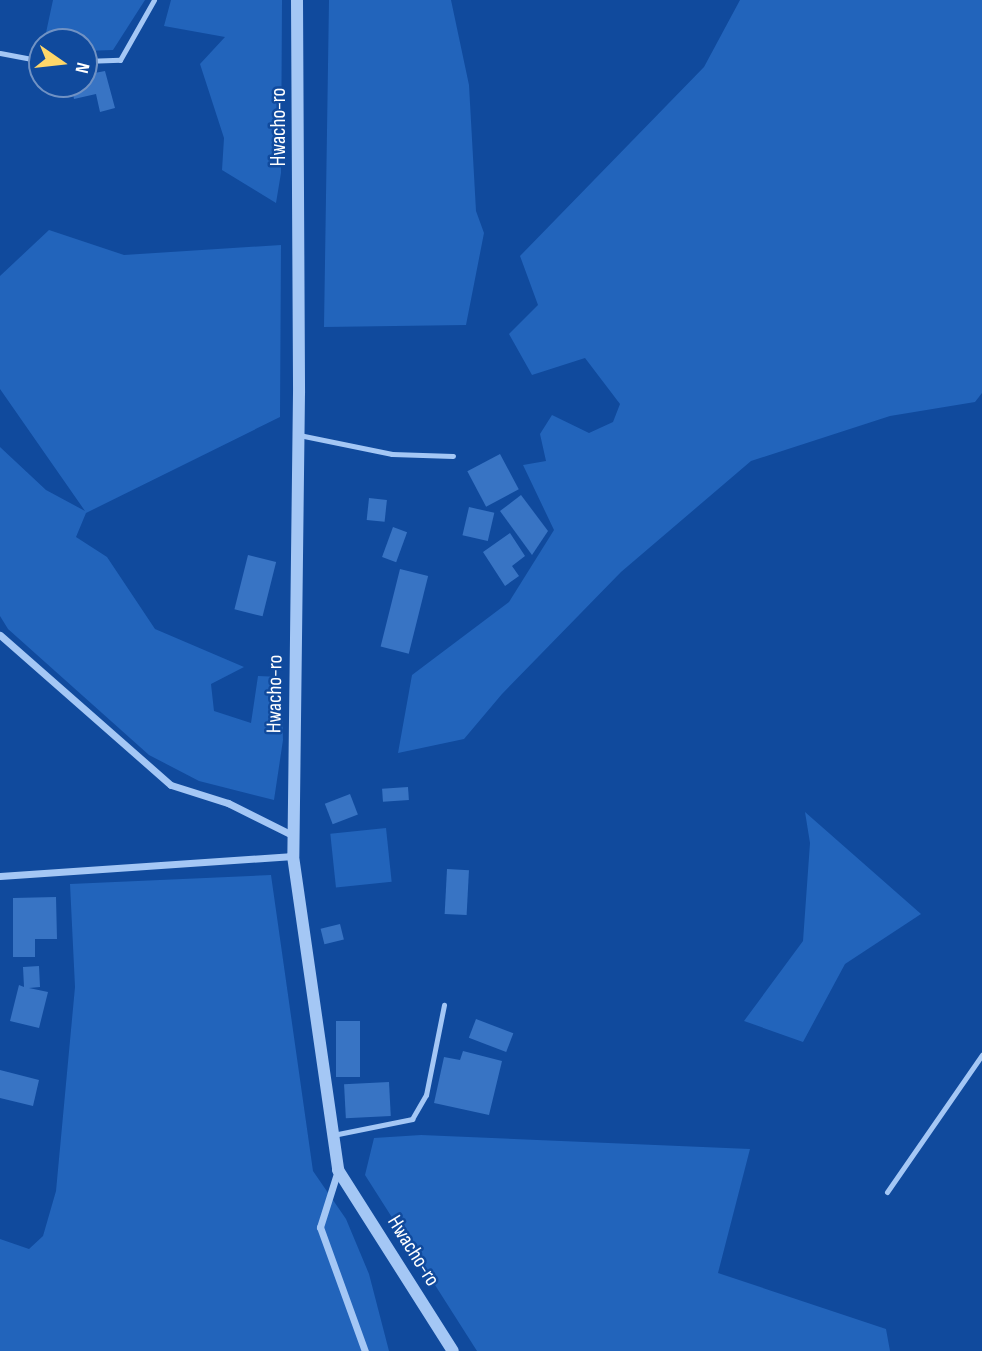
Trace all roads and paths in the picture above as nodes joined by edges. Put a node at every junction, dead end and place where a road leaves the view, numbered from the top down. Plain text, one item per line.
1 (154, 0) edge
2 (297, 0) edge
3 (0, 53) edge
4 (28, 58) edge
5 (98, 61) edge
6 (299, 435) junction
7 (453, 456) dead end
8 (0, 635) edge
9 (292, 835) junction
10 (293, 856) junction
11 (0, 876) edge
12 (444, 1005) dead end
13 (982, 1055) edge
14 (333, 1135) junction
15 (338, 1170) junction
16 (887, 1192) dead end
17 (365, 1351) edge
18 (453, 1351) edge

1 - 5 lane
2 - 6 street, Hwacho-ro
3 - 4 lane
6 - 7 lane
6 - 9 street, Hwacho-ro
8 - 9 street
9 - 10 street, Hwacho-ro
10 - 11 street
10 - 14 street, Hwacho-ro
12 - 14 lane
13 - 16 lane
14 - 15 street, Hwacho-ro
15 - 17 street
15 - 18 street, Hwacho-ro

